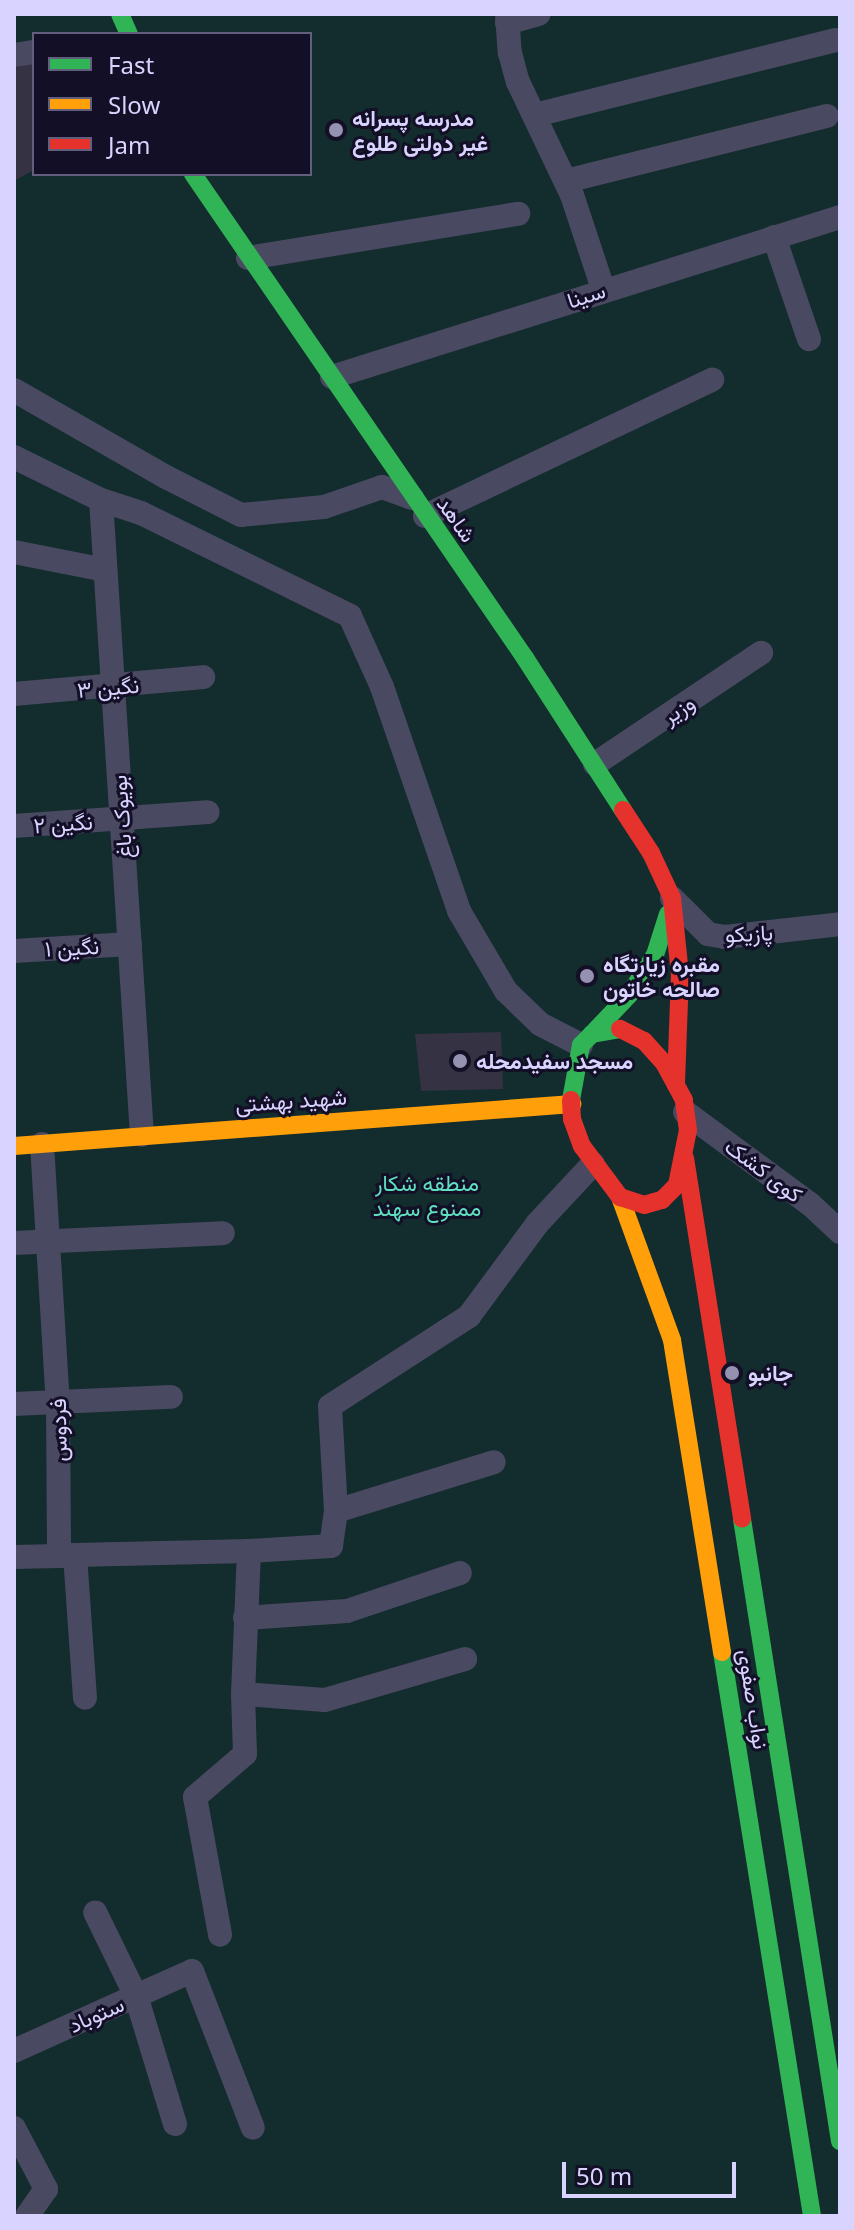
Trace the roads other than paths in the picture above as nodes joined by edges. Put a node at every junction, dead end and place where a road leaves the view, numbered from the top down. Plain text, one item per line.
1 (120, 14) edge
2 (539, 14) edge
3 (507, 18) edge
4 (129, 32) edge
5 (836, 40) dead end
6 (535, 115) junction
7 (827, 116) dead end
8 (194, 176) edge
9 (566, 181) junction
10 (518, 214) dead end
11 (840, 217) edge
12 (774, 237) junction
13 (248, 258) junction
14 (603, 289) junction
15 (809, 339) dead end
16 (332, 377) junction
17 (712, 380) dead end
18 (14, 390) edge
19 (14, 457) edge
20 (166, 477) junction
21 (101, 500) junction
22 (419, 507) junction
23 (141, 513) junction
24 (14, 552) edge
25 (105, 570) junction
26 (761, 653) dead end
27 (203, 677) dead end
28 (113, 687) junction
29 (14, 694) edge
30 (595, 764) junction
31 (207, 812) dead end
32 (122, 819) junction
33 (14, 826) edge
34 (672, 898) junction
35 (840, 924) edge
36 (130, 944) junction
37 (14, 951) edge
38 (587, 1040) junction
39 (676, 1085) junction
40 (572, 1104) junction
41 (685, 1112) junction
42 (142, 1135) junction
43 (42, 1144) junction
44 (14, 1146) edge
45 (685, 1158) junction
46 (593, 1164) junction
47 (620, 1197) junction
48 (840, 1232) edge
49 (223, 1233) dead end
50 (47, 1241) junction
51 (14, 1243) edge
52 (171, 1397) dead end
53 (58, 1403) junction
54 (14, 1404) edge
55 (494, 1462) dead end
56 (336, 1511) junction
57 (249, 1551) junction
58 (67, 1556) junction
59 (14, 1557) edge
60 (460, 1573) dead end
61 (245, 1618) junction
62 (465, 1659) dead end
63 (243, 1694) junction
64 (85, 1698) dead end
65 (95, 1912) dead end
66 (220, 1935) dead end
67 (136, 1996) junction
68 (14, 2051) edge
69 (838, 2112) edge
70 (175, 2124) dead end
71 (14, 2128) edge
72 (253, 2128) dead end
73 (840, 2141) edge
74 (27, 2216) edge
75 (812, 2216) edge

1 - 4 street
2 - 3 street
3 - 6 street
5 - 6 street
6 - 9 street
7 - 9 street
8 - 13 street, شاهد
9 - 14 street
10 - 13 street
11 - 12 street, سینا
12 - 14 street, سینا
12 - 15 street
13 - 16 street, شاهد
14 - 16 street, سینا
16 - 22 street, شاهد
17 - 22 street
18 - 20 street
19 - 21 street
20 - 22 street
20 - 23 street
21 - 23 street
21 - 25 street, بویوک باغ
22 - 30 street, شاهد
23 - 38 street
24 - 25 street
25 - 28 street, بویوک باغ
26 - 30 street, وزیر
27 - 28 street, نگین ۳
28 - 29 street, نگین ۳
28 - 32 street, بویوک باغ
30 - 34 street, شاهد
31 - 32 street, نگین ۲
32 - 33 street, نگین ۲
32 - 36 street, بویوک باغ
34 - 35 street, پازیکو
34 - 38 street
34 - 39 street, شاهد
36 - 37 street, نگین ۱
36 - 42 street, بویوک باغ
38 - 39 street
38 - 40 street
39 - 41 street
40 - 42 street, شهید بهشتی
40 - 46 street
41 - 45 street
41 - 48 street, کوی کشک
42 - 43 street, شهید بهشتی
43 - 44 street, شهید بهشتی
43 - 50 street, فردوس
45 - 47 street
45 - 69 street, نواب صفوی
46 - 47 street
46 - 56 street
47 - 75 street, نواب صفوی
49 - 50 street
50 - 51 street
50 - 53 street, فردوس
52 - 53 street
53 - 54 street
53 - 58 street, فردوس
55 - 56 street
56 - 57 street
57 - 58 street
57 - 61 street
58 - 59 street
58 - 64 street, فردوس
60 - 61 street
61 - 63 street
62 - 63 street
63 - 66 street
65 - 67 street, ستوباد
67 - 68 street, ستوباد
67 - 70 street
67 - 72 street
69 - 73 street, نواب صفوی
71 - 74 street

